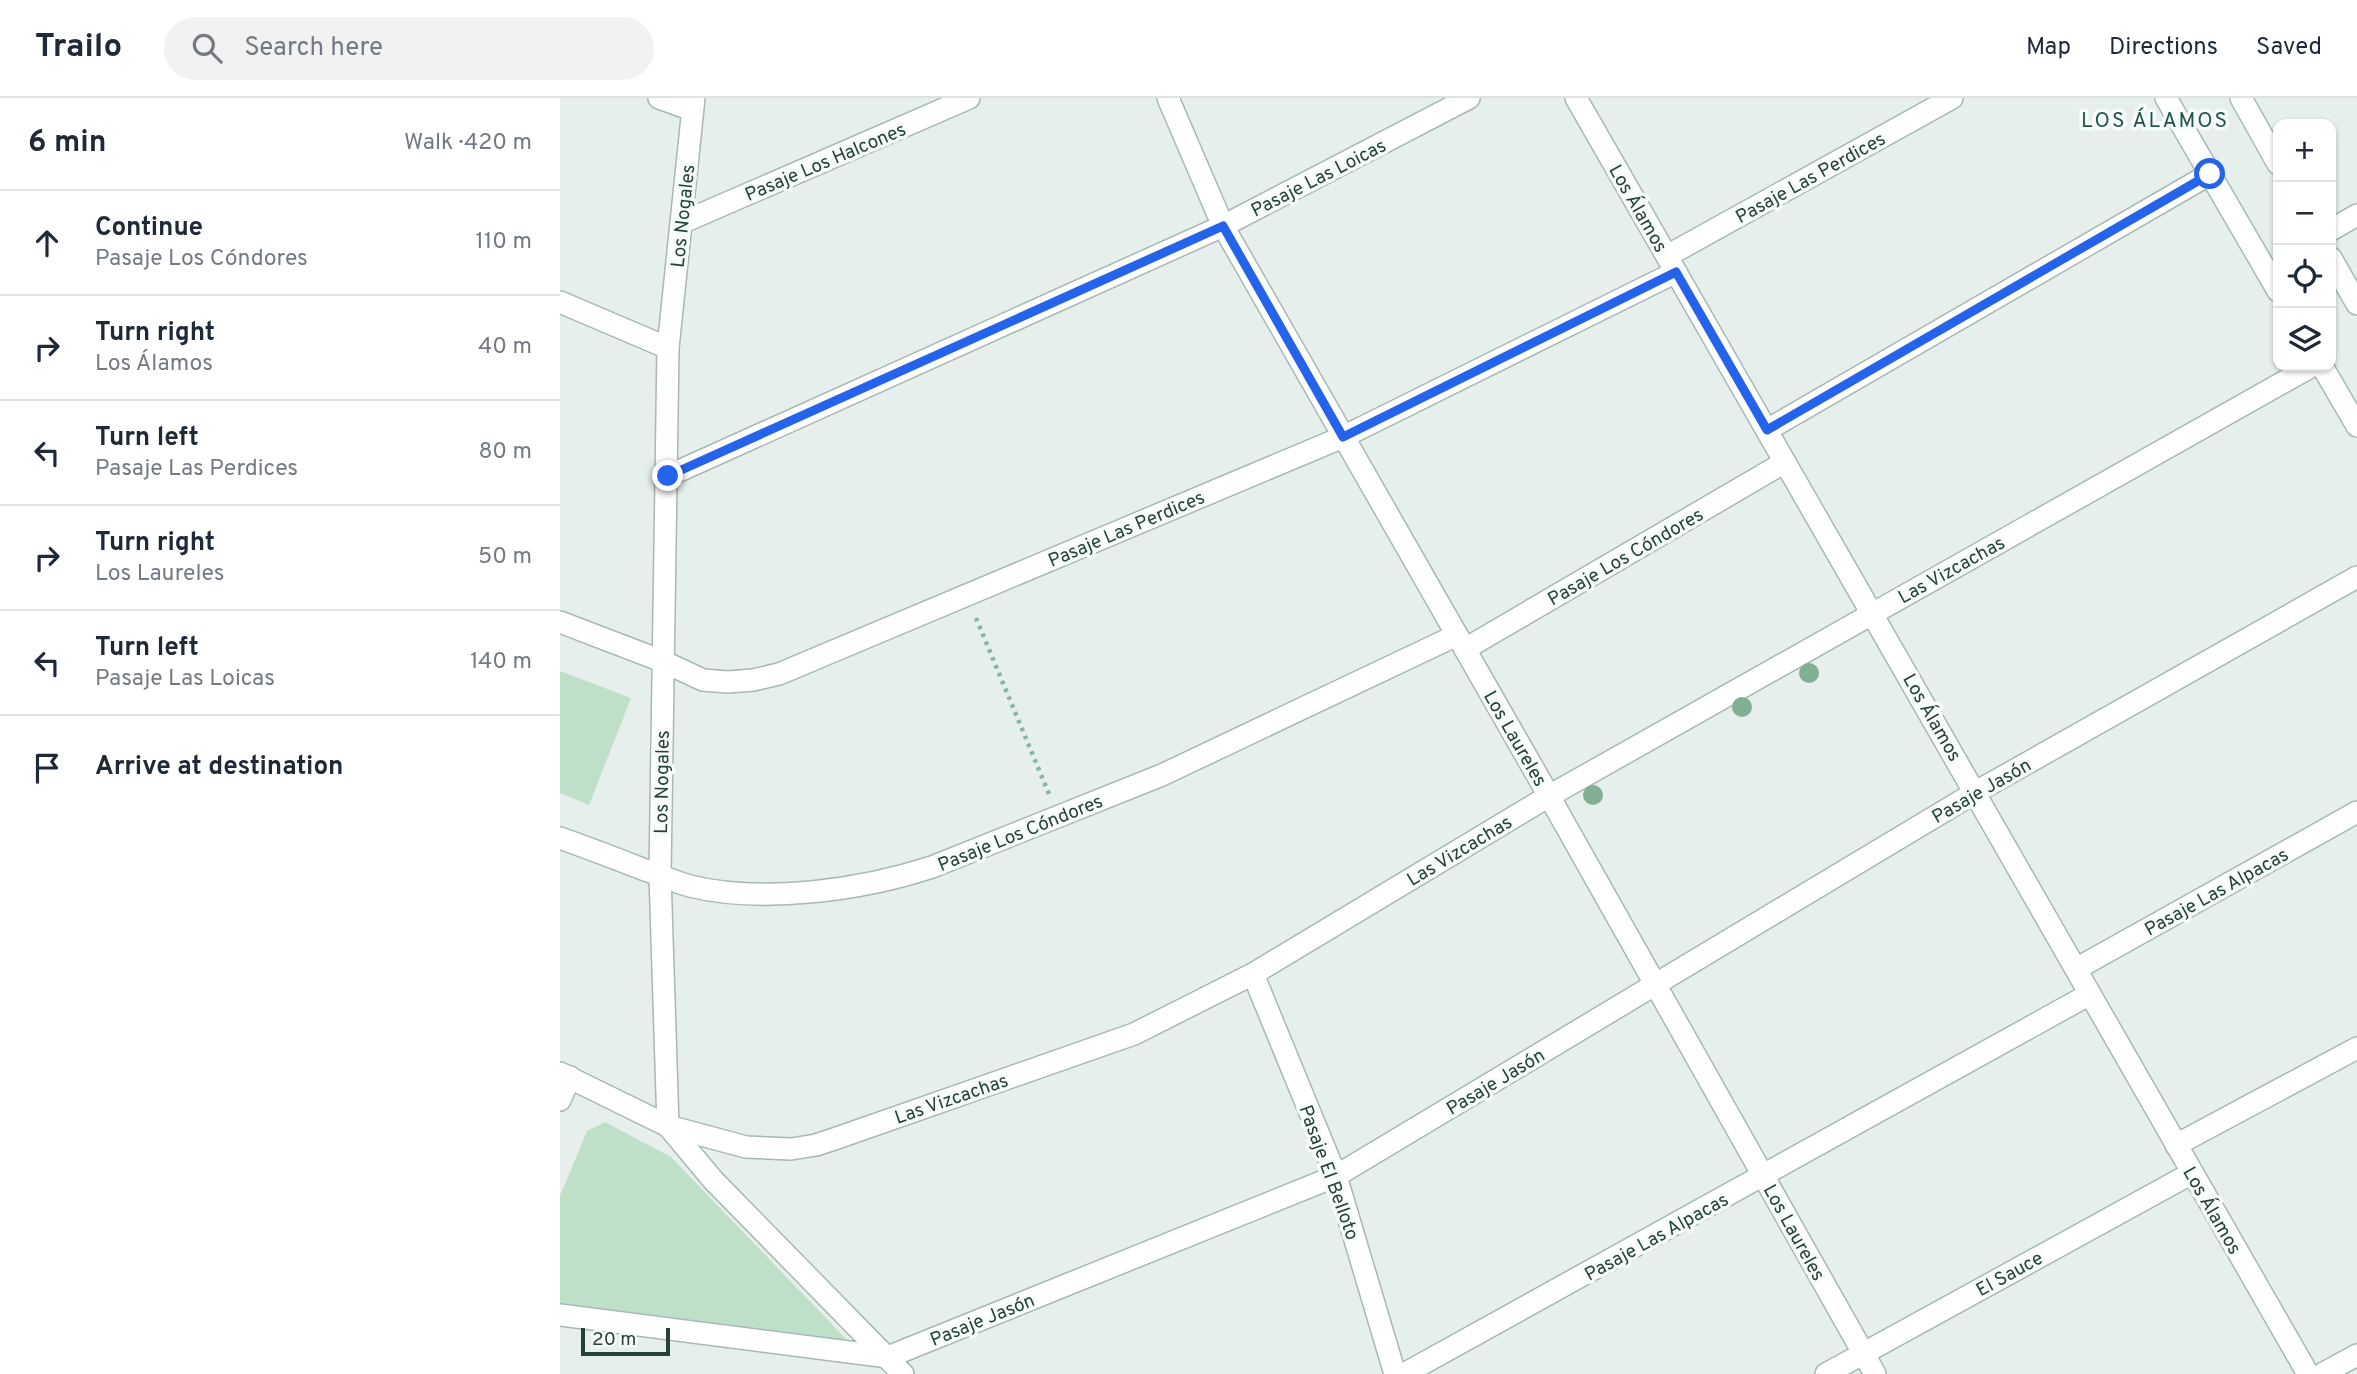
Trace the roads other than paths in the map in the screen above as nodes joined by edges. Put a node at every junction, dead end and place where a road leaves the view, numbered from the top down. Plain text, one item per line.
1 (659, 98) edge
2 (969, 98) edge
3 (1168, 98) edge
4 (1469, 98) edge
5 (1576, 98) edge
6 (1952, 98) edge
7 (2166, 98) edge
8 (2241, 98) edge
9 (693, 104) edge
10 (2273, 155) edge
11 (2210, 174) junction
12 (2357, 215) edge
13 (681, 223) junction
14 (1223, 226) junction
15 (2336, 227) edge
16 (1672, 264) junction
17 (2336, 267) edge
18 (2273, 282) edge
19 (560, 302) edge
20 (2357, 304) edge
21 (668, 348) junction
22 (2303, 371) edge
23 (2325, 371) edge
24 (2357, 426) edge
25 (1767, 430) junction
26 (1343, 437) junction
27 (1785, 462) junction
28 (668, 476) junction
29 (2357, 577) edge
30 (1872, 612) junction
31 (560, 622) edge
32 (1461, 642) junction
33 (662, 661) junction
34 (1976, 792) junction
35 (1549, 796) junction
36 (2357, 812) edge
37 (560, 838) edge
38 (660, 875) junction
39 (2076, 969) junction
40 (1253, 974) junction
41 (1655, 984) junction
42 (2090, 994) junction
43 (2357, 1048) edge
44 (565, 1075) edge
45 (560, 1100) edge
46 (668, 1126) junction
47 (2176, 1144) junction
48 (2192, 1172) junction
49 (1336, 1176) junction
50 (1763, 1177) junction
51 (560, 1315) edge
52 (1863, 1354) junction
53 (2357, 1355) edge
54 (888, 1357) junction
55 (904, 1374) edge
56 (1395, 1374) edge
57 (1404, 1374) edge
58 (1826, 1374) edge
59 (1874, 1374) edge
60 (2308, 1374) edge
61 (2322, 1374) edge

1 - 9 street
2 - 13 street, Pasaje Los Halcones
3 - 14 street, Los Laureles
4 - 14 street, Pasaje Las Loicas
5 - 16 street, Los Álamos
6 - 16 street, Pasaje Las Perdices
7 - 11 street
8 - 10 street
9 - 13 street, Los Nogales
11 - 18 street
11 - 25 street
12 - 15 street
13 - 21 street, Los Nogales
14 - 26 street, Los Laureles
14 - 28 street, Pasaje Las Loicas
16 - 25 street, Los Álamos
16 - 26 street, Pasaje Las Perdices
17 - 20 street
19 - 21 street
21 - 28 street, Los Nogales
22 - 30 street, Las Vizcachas
23 - 24 street
25 - 27 street, Los Álamos
26 - 32 street, Los Laureles
26 - 33 street, Pasaje Las Perdices
27 - 30 street, Los Álamos
27 - 32 street, Pasaje Los Cóndores
28 - 33 street, Los Nogales
29 - 34 street, Pasaje Jasón
30 - 34 street, Los Álamos
30 - 35 street, Las Vizcachas
31 - 33 street, Pasaje Las Perdices
32 - 35 street, Los Laureles
32 - 38 street, Pasaje Los Cóndores
33 - 38 street, Los Nogales
34 - 39 street, Los Álamos
34 - 41 street, Pasaje Jasón
35 - 40 street, Las Vizcachas
35 - 41 street, Los Laureles
36 - 39 street, Pasaje Las Alpacas
37 - 38 street, Pasaje Los Cóndores
38 - 46 street, Los Nogales
39 - 42 street, Los Álamos
40 - 46 street, Las Vizcachas
40 - 49 street, Pasaje El Belloto
41 - 49 street, Pasaje Jasón
41 - 50 street, Los Laureles
42 - 47 street, Los Álamos
42 - 50 street, Pasaje Las Alpacas
43 - 47 street
44 - 45 street
44 - 46 street, Las Vizcachas
46 - 54 street
47 - 48 street, Los Álamos
48 - 52 street, El Sauce
48 - 60 street, Los Álamos
49 - 54 street, Pasaje Jasón
49 - 56 street, Pasaje El Belloto
50 - 52 street, Los Laureles
50 - 57 street, Pasaje Las Alpacas
51 - 54 street, Pasaje Jasón
52 - 58 street, El Sauce
52 - 59 street, Los Laureles
53 - 61 street
54 - 55 street

